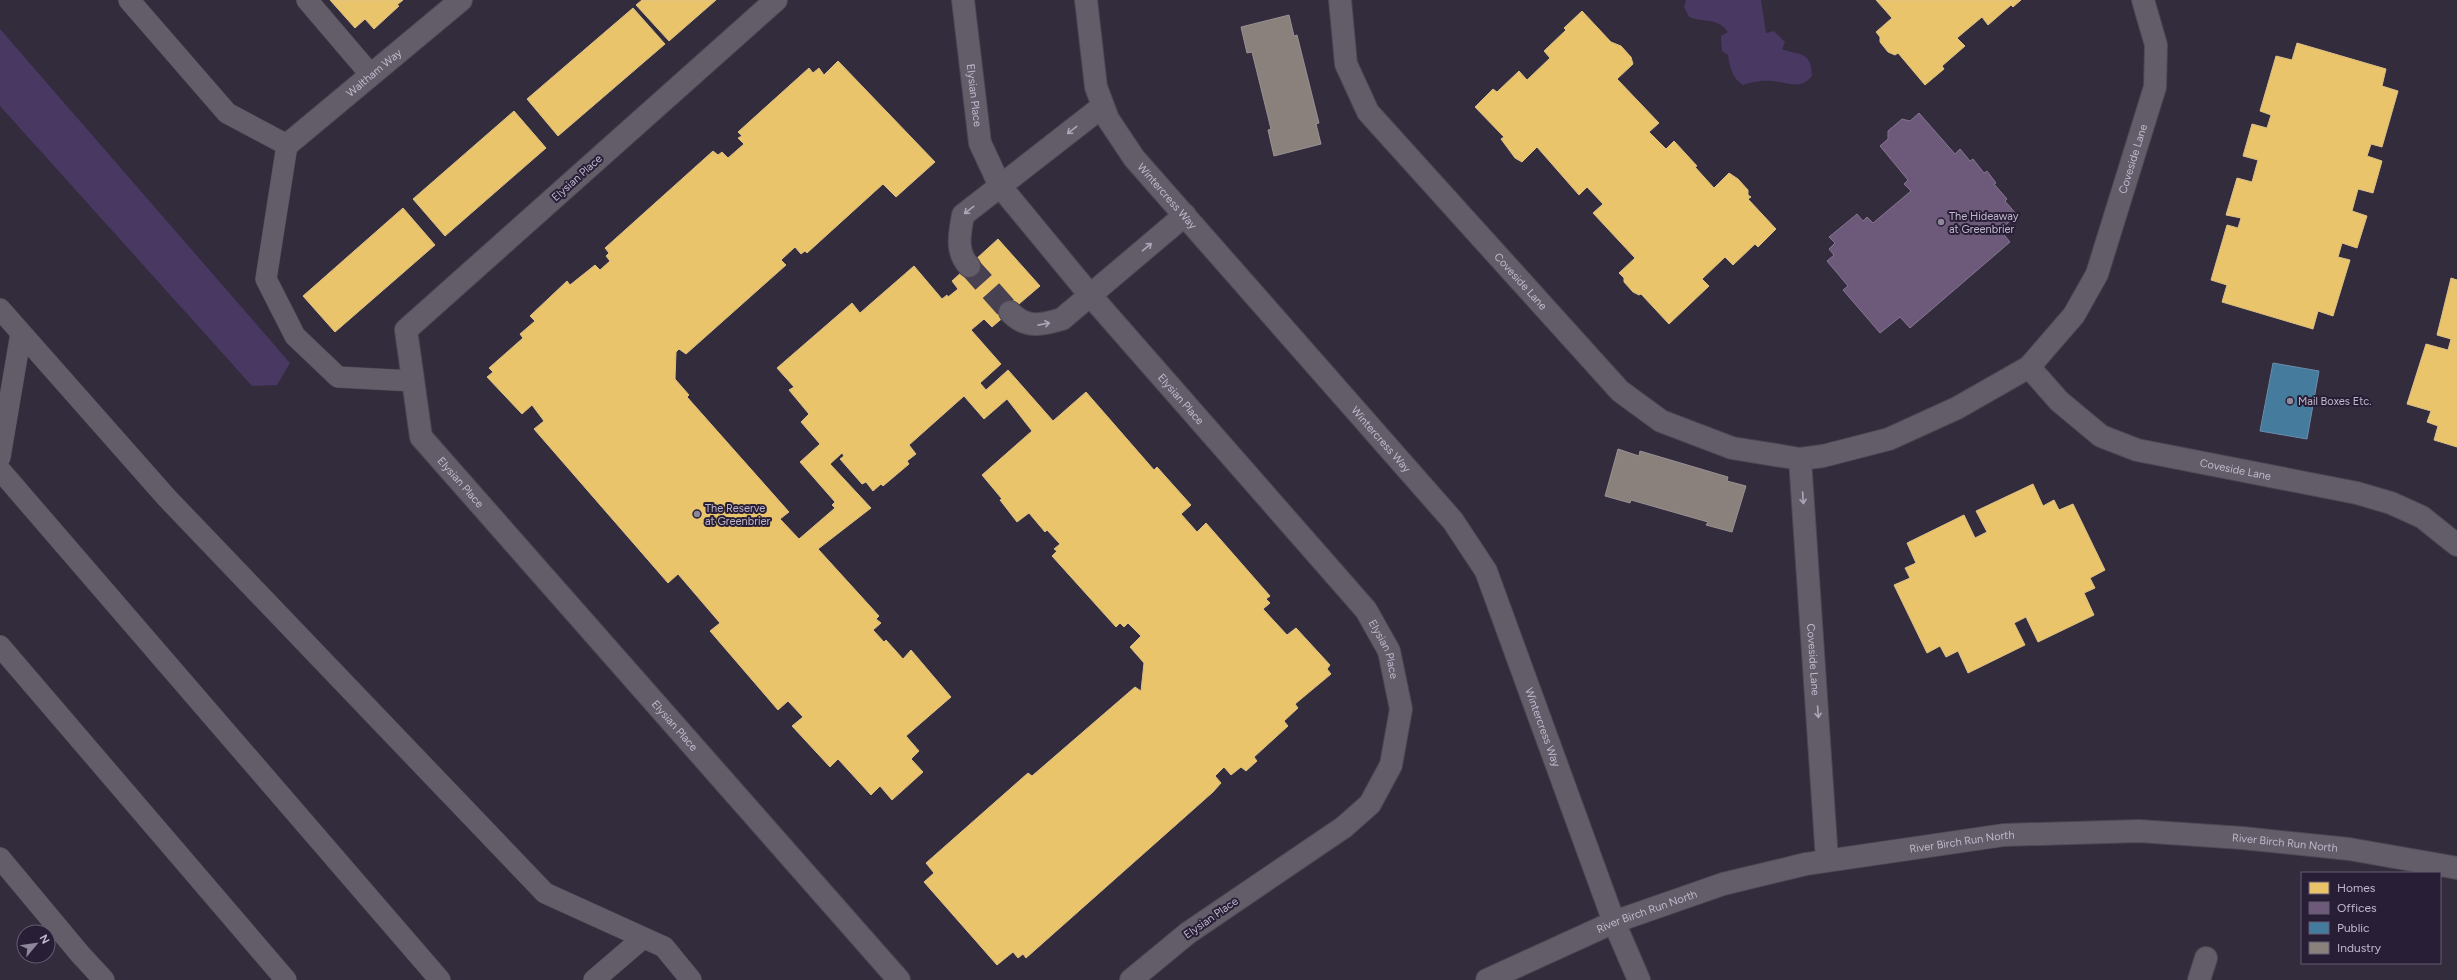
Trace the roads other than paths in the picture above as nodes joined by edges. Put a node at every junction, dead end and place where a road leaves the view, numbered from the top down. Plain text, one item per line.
1 (129, 0) edge
2 (306, 0) edge
3 (461, 0) edge
4 (776, 0) edge
5 (963, 0) edge
6 (1086, 0) edge
7 (1340, 0) edge
8 (2143, 0) edge
9 (371, 75) junction
10 (1103, 106) junction
11 (287, 145) junction
12 (1000, 186) junction
13 (1185, 215) junction
14 (969, 266) tunnel mouth
15 (1090, 295) junction
16 (0, 309) edge
17 (1010, 312) tunnel mouth
18 (21, 333) junction
19 (2029, 367) junction
20 (414, 381) junction
21 (0, 457) edge
22 (1800, 459) junction
23 (0, 470) edge
24 (2457, 545) edge
25 (0, 646) edge
26 (0, 858) edge
27 (1828, 860) junction
28 (2457, 868) edge
29 (1614, 922) junction
30 (644, 938) junction
31 (2206, 958) dead end
32 (104, 980) edge
33 (286, 980) edge
34 (440, 980) edge
35 (594, 980) edge
36 (691, 980) edge
37 (899, 980) edge
38 (1131, 980) edge
39 (1487, 980) edge
40 (1639, 980) edge
41 (2199, 980) edge

1 - 11 lane
2 - 9 lane
3 - 9 street, Waltham Way
4 - 20 street, Elysian Place
5 - 12 street, Elysian Place
6 - 10 street, Wintercress Way
7 - 22 street, Coveside Lane
8 - 19 street, Coveside Lane
9 - 11 street, Waltham Way
10 -> 12 street
10 - 13 street, Wintercress Way
11 - 20 lane
12 -> 14 street
12 - 15 street, Elysian Place
15 -> 13 street
13 - 29 street, Wintercress Way
17 -> 15 street
15 - 38 street, Elysian Place
16 - 18 lane
18 - 21 lane
18 - 30 lane
19 - 22 street, Coveside Lane
19 - 24 street, Coveside Lane
20 - 37 street, Elysian Place
22 -> 27 street, Coveside Lane
23 - 34 lane
25 - 33 lane
26 - 32 lane
27 - 28 street, River Birch Run North
27 - 29 street, River Birch Run North
29 - 39 street, River Birch Run North
29 - 40 street, Wintercress Way
30 - 35 lane
30 - 36 lane
31 - 41 street

